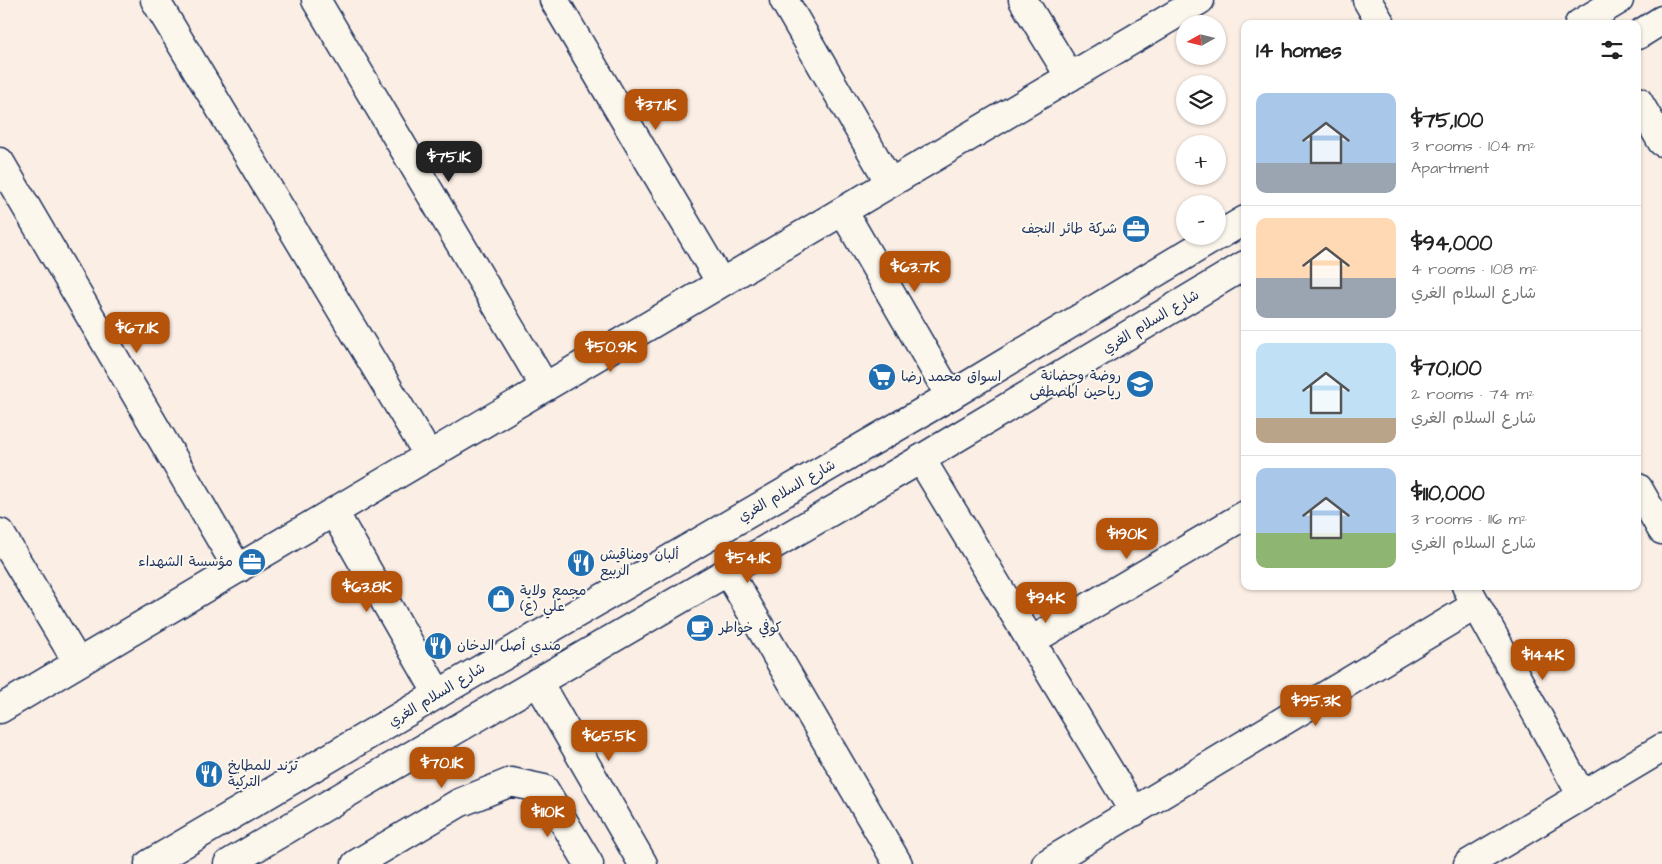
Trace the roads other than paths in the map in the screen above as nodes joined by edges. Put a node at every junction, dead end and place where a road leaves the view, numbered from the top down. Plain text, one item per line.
1 (155, 0) edge
2 (316, 0) edge
3 (554, 0) edge
4 (784, 0) edge
5 (1023, 0) edge
6 (1200, 0) edge
7 (1367, 0) edge
8 (1619, 0) edge
9 (1379, 20) edge
10 (1586, 20) edge
11 (1662, 20) edge
12 (1641, 33) edge
13 (1070, 76) junction
14 (1641, 106) edge
15 (1662, 142) edge
16 (0, 162) edge
17 (890, 183) junction
18 (843, 211) junction
19 (1241, 222) edge
20 (1226, 231) edge
21 (1202, 245) edge
22 (1241, 267) edge
23 (721, 283) junction
24 (545, 387) junction
25 (950, 396) junction
26 (429, 456) junction
27 (921, 459) junction
28 (1648, 494) edge
29 (334, 512) junction
30 (1241, 517) edge
31 (1662, 530) edge
32 (0, 533) edge
33 (238, 569) junction
34 (728, 572) junction
35 (1471, 596) edge
36 (1032, 641) junction
37 (78, 663) junction
38 (538, 682) junction
39 (438, 694) junction
40 (0, 709) edge
41 (370, 734) junction
42 (1662, 748) edge
43 (390, 768) junction
44 (1582, 796) junction
45 (1134, 812) junction
46 (149, 864) edge
47 (228, 864) edge
48 (356, 864) edge
49 (589, 864) edge
50 (643, 864) edge
51 (898, 864) edge
52 (1046, 864) edge
53 (1468, 864) edge

1 - 26 street
2 - 24 street
3 - 23 street
4 - 17 street
5 - 13 street
6 - 13 street
7 - 9 street
8 - 10 street
11 - 12 street
13 - 17 street
14 - 15 street
16 - 33 street
17 - 18 street
18 - 23 street
18 - 25 street
19 - 20 street, شارع السلام الغري
21 - 25 street, شارع السلام الغري
22 - 27 street, شارع السلام الغري
23 - 24 street
24 - 26 street
25 - 39 street, شارع السلام الغري
26 - 29 street
27 - 34 street, شارع السلام الغري
27 - 36 street
28 - 31 street
29 - 33 street
29 - 39 street
30 - 36 street
32 - 37 street
33 - 37 street
34 - 38 street, شارع السلام الغري
34 - 51 street
35 - 44 street
35 - 45 street
36 - 45 street
37 - 40 street
38 - 43 street, شارع السلام الغري
38 - 50 street
39 - 41 street, شارع السلام الغري
41 - 43 street
41 - 46 street, شارع السلام الغري
42 - 44 street
43 - 47 street, شارع السلام الغري
44 - 53 street
45 - 52 street
48 - 49 street

